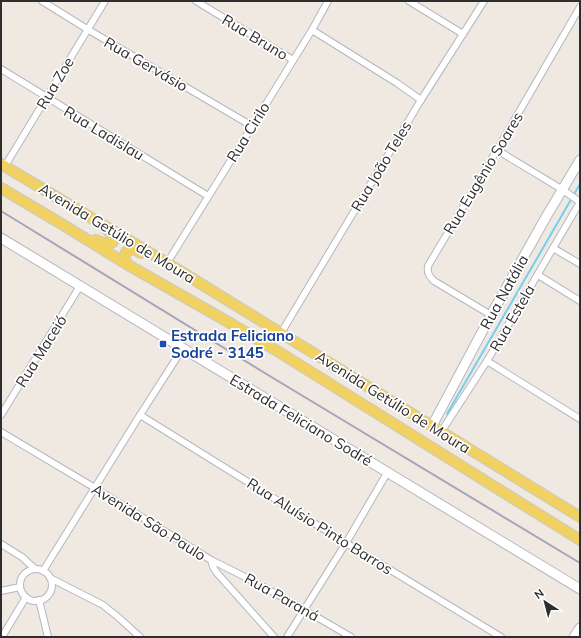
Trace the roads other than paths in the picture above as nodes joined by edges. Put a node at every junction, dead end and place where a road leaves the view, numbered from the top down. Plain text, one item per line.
1 (42, 1) edge
2 (105, 1) edge
3 (196, 1) edge
4 (328, 1) edge
5 (409, 1) edge
6 (484, 1) edge
7 (580, 7) edge
8 (87, 30) junction
9 (312, 30) junction
10 (463, 34) junction
11 (293, 60) junction
12 (1, 69) edge
13 (46, 97) junction
14 (421, 100) junction
15 (252, 126) junction
16 (497, 150) junction
17 (580, 160) edge
18 (3, 165) edge
19 (1, 188) edge
20 (564, 191) junction
21 (208, 196) junction
22 (579, 202) edge
23 (94, 219) junction
24 (60, 223) junction
25 (1, 238) edge
26 (553, 248) junction
27 (166, 263) junction
28 (580, 264) edge
29 (128, 265) junction
30 (538, 275) junction
31 (80, 286) junction
32 (580, 301) edge
33 (491, 315) junction
34 (282, 333) junction
35 (183, 348) junction
36 (487, 361) junction
37 (382, 395) junction
38 (372, 410) junction
39 (140, 414) junction
40 (1, 415) edge
41 (580, 419) edge
42 (432, 426) junction
43 (1, 432) edge
44 (441, 432) junction
45 (387, 473) junction
46 (95, 488) junction
47 (580, 517) edge
48 (579, 539) edge
49 (346, 543) junction
50 (1, 544) edge
51 (211, 560) junction
52 (35, 569) junction
53 (43, 571) junction
54 (50, 578) junction
55 (20, 587) junction
56 (580, 589) edge
57 (1, 591) edge
58 (26, 597) junction
59 (39, 600) junction
60 (305, 609) junction
61 (580, 628) edge
62 (2, 637) edge
63 (48, 637) edge
64 (140, 637) edge
65 (274, 637) edge
66 (287, 637) edge
67 (351, 637) edge
68 (501, 637) edge
69 (574, 637) edge

1 - 8 street, Rua Gervásio
2 - 8 street, Rua Zoe
3 - 11 street, Rua Bruno
4 - 9 street, Rua Cirilo
5 - 10 street
6 - 10 street, Rua João Teles
7 - 16 street, Rua Eugênio Soares
8 - 13 street, Rua Zoe
8 - 15 street, Rua Gervásio
9 - 11 street, Rua Cirilo
9 - 14 street
10 - 14 street, Rua João Teles
11 - 15 street, Rua Cirilo
12 - 13 street, Rua Ladislau
13 - 18 street, Rua Zoe
13 - 21 street, Rua Ladislau
14 - 34 street, Rua João Teles
15 - 21 street, Rua Cirilo
16 - 20 street
16 - 33 street, Rua Eugênio Soares
17 - 20 main road, Rua Natália
18 - 23 main road, Avenida Getúlio de Moura
19 - 24 main road, Avenida Getúlio de Moura
20 - 22 street
20 - 33 main road, Rua Natália
21 - 27 street, Rua Cirilo
22 - 26 street, Rua Estela
23 - 24 main road
23 - 27 main road, Avenida Getúlio de Moura
24 - 29 main road, Avenida Getúlio de Moura
25 - 31 main road, Estrada Feliciano Sodré
26 - 28 street
26 - 30 street, Rua Estela
27 - 29 main road
27 - 34 main road, Avenida Getúlio de Moura
29 - 38 main road, Avenida Getúlio de Moura
30 - 32 street
30 - 36 street, Rua Estela
31 - 35 main road, Estrada Feliciano Sodré
31 - 40 street, Rua Maceió
33 - 42 main road, Rua Natália
34 - 37 main road, Avenida Getúlio de Moura
35 - 39 street
35 - 45 main road, Estrada Feliciano Sodré
36 - 41 street
36 - 44 street, Rua Estela
37 - 38 main road
37 - 42 main road, Avenida Getúlio de Moura
38 - 48 main road, Avenida Getúlio de Moura
39 - 46 street
39 - 49 street, Rua Aluísio Pinto Barros
42 - 44 main road, Avenida Getúlio de Moura
43 - 46 street, Avenida São Paulo
44 - 47 main road, Avenida Getúlio de Moura
45 - 49 street
45 - 56 main road, Estrada Feliciano Sodré
46 - 51 street, Avenida São Paulo
46 - 53 street
49 - 60 street
49 - 68 street, Rua Aluísio Pinto Barros
50 - 52 street
51 - 60 street, Rua Paraná
51 - 65 street, Avenida São Paulo
52 - 53 street
52 - 55 street
53 - 54 street
54 - 59 street
54 - 64 street
55 - 57 street
55 - 58 street
58 - 59 street
58 - 62 street
59 - 63 street
60 - 66 street
60 - 67 street, Rua Paraná
61 - 69 main road

